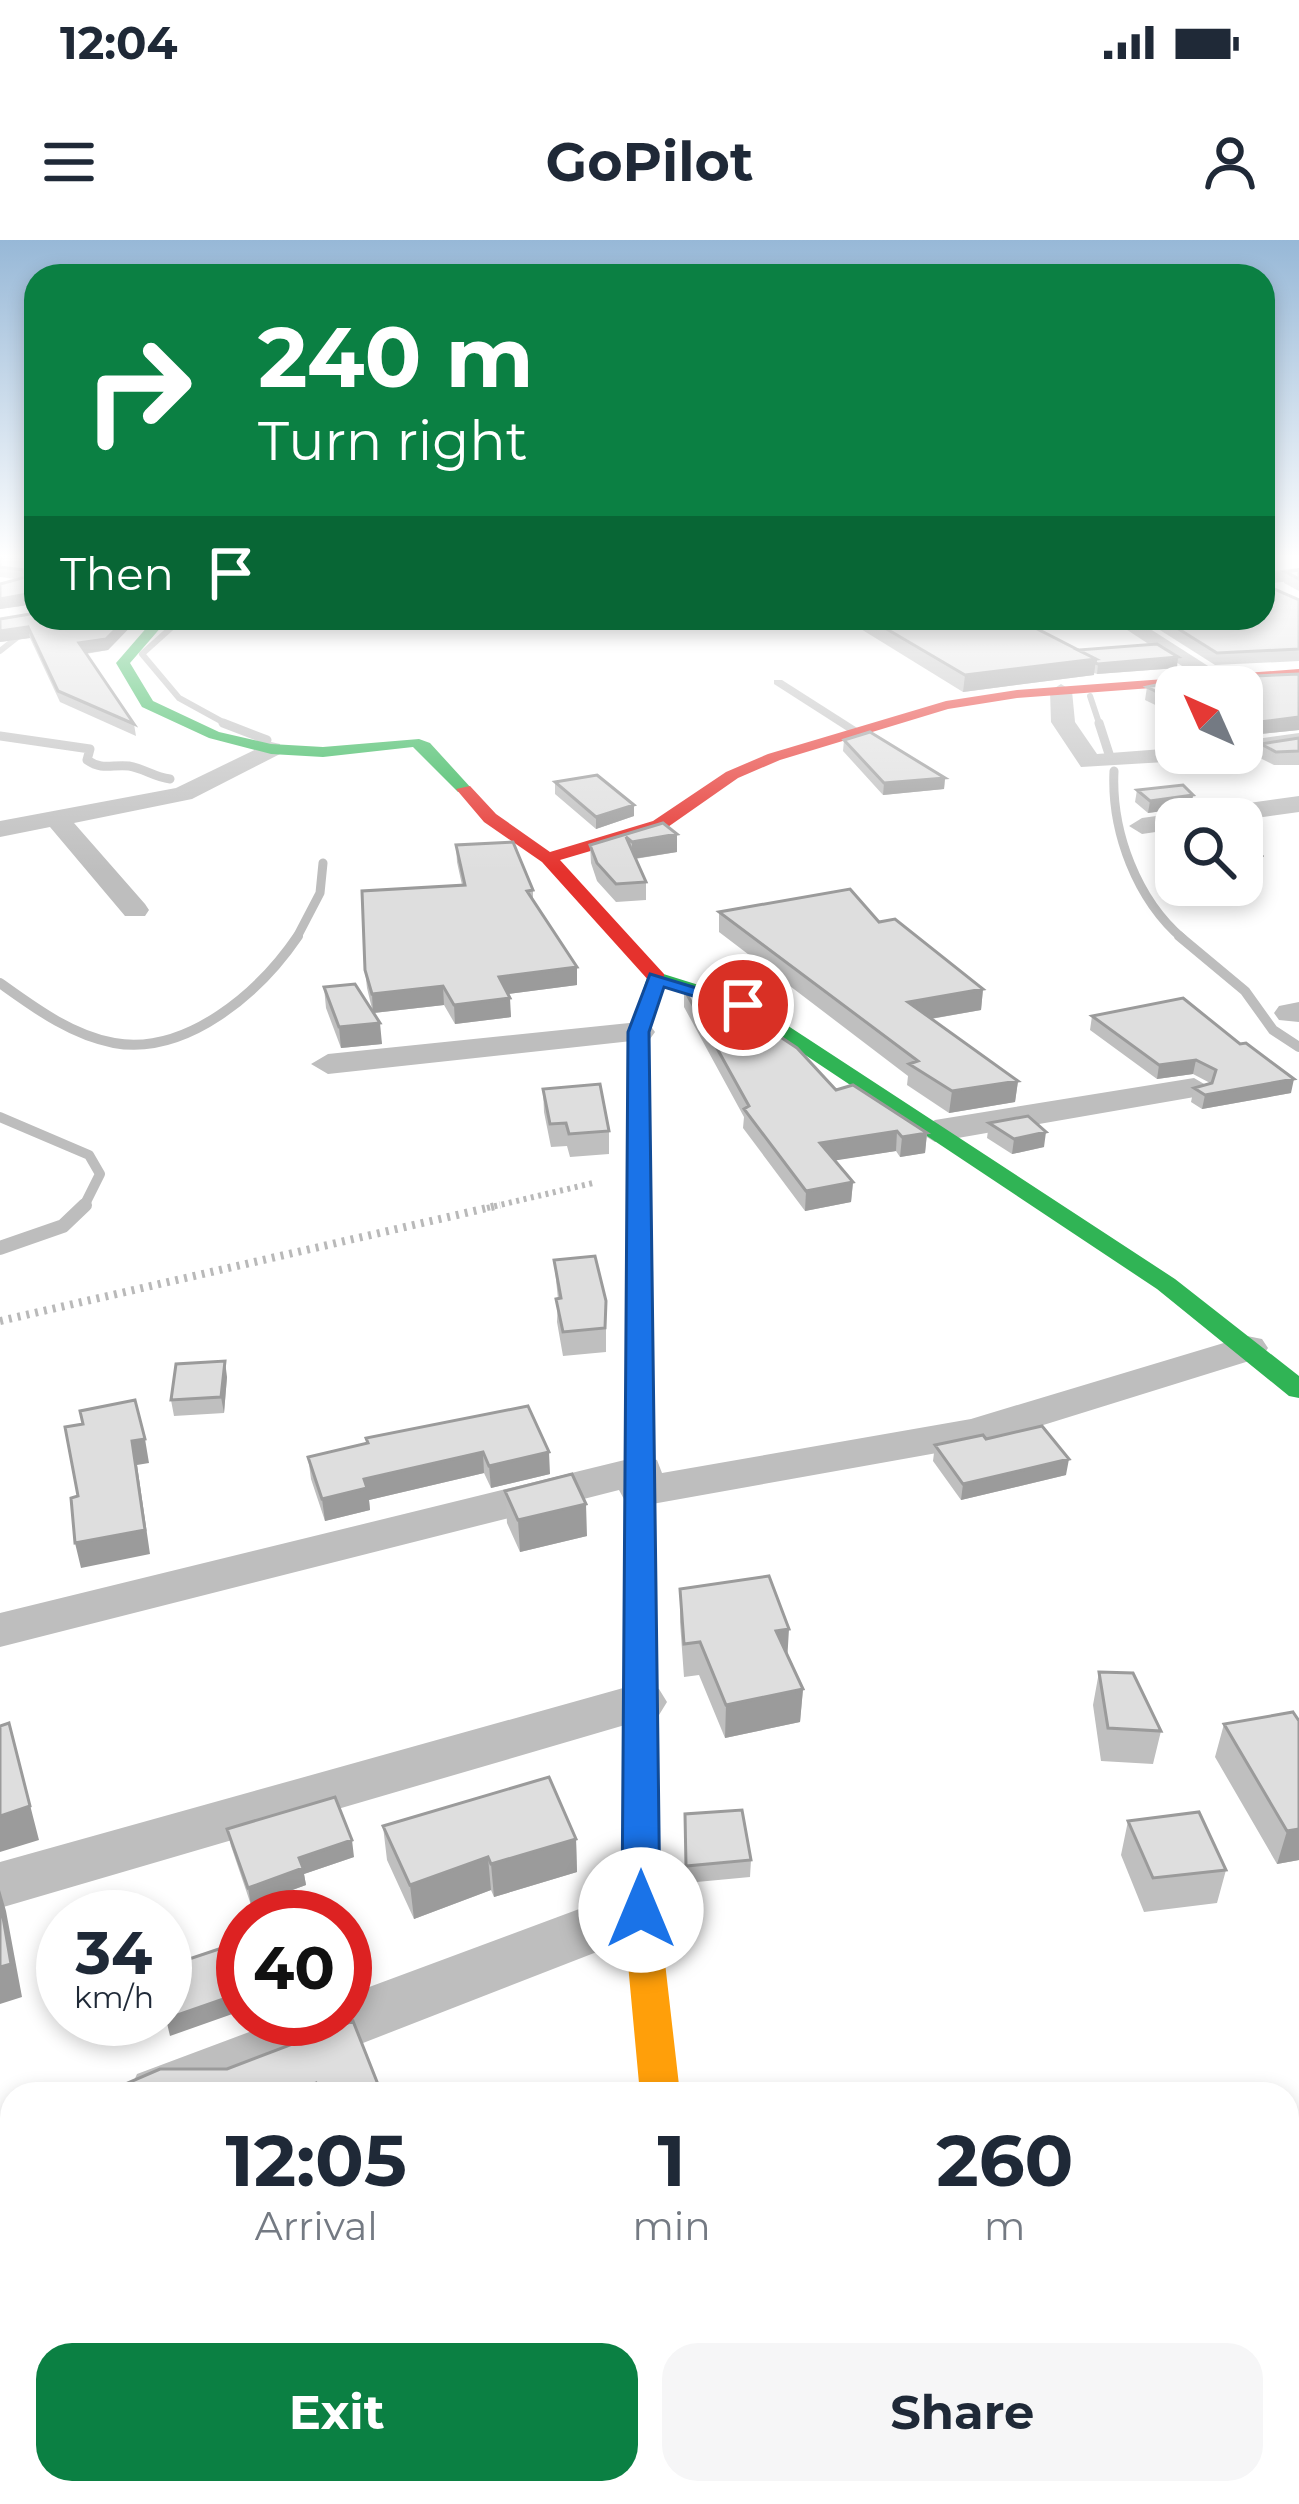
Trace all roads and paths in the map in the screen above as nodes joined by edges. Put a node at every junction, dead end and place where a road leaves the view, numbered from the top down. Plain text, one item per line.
1 (124, 661) edge
2 (1299, 673) edge
3 (1263, 676) edge
4 (778, 682) dead end
5 (1155, 684) edge
6 (1061, 691) junction
7 (856, 731) junction
8 (1299, 740) edge
9 (1263, 745) edge
10 (271, 749) junction
11 (1155, 757) edge
12 (1299, 803) edge
13 (1263, 808) edge
14 (57, 819) junction
15 (1155, 824) edge
16 (1142, 826) dead end
17 (0, 829) edge
18 (548, 858) junction
19 (135, 910) dead end
20 (657, 978) junction
21 (639, 1032) junction
22 (328, 1064) dead end
23 (1195, 1088) edge
24 (935, 1131) junction
25 (641, 1171) junction
26 (0, 1322) edge
27 (1247, 1348) junction
28 (1299, 1390) edge
29 (641, 1481) junction
30 (0, 1630) edge
31 (641, 1702) junction
32 (0, 1885) edge
33 (641, 1910) junction
34 (190, 2082) edge
35 (659, 2082) edge

1 - 10 street
2 - 3 street
4 - 7 lane
5 - 6 street
6 - 7 street
6 - 11 street
7 - 18 street
8 - 9 street
10 - 14 street
10 - 18 street
12 - 13 street
14 - 17 street
14 - 19 street
15 - 16 street
18 - 20 street
20 - 21 street
20 - 24 street
21 - 22 street
21 - 25 street
23 - 24 street
24 - 27 street
25 - 26 path
25 - 29 street
27 - 28 street
27 - 29 street
29 - 30 street
29 - 31 street
31 - 32 street
31 - 33 street
33 - 34 street
33 - 35 street

